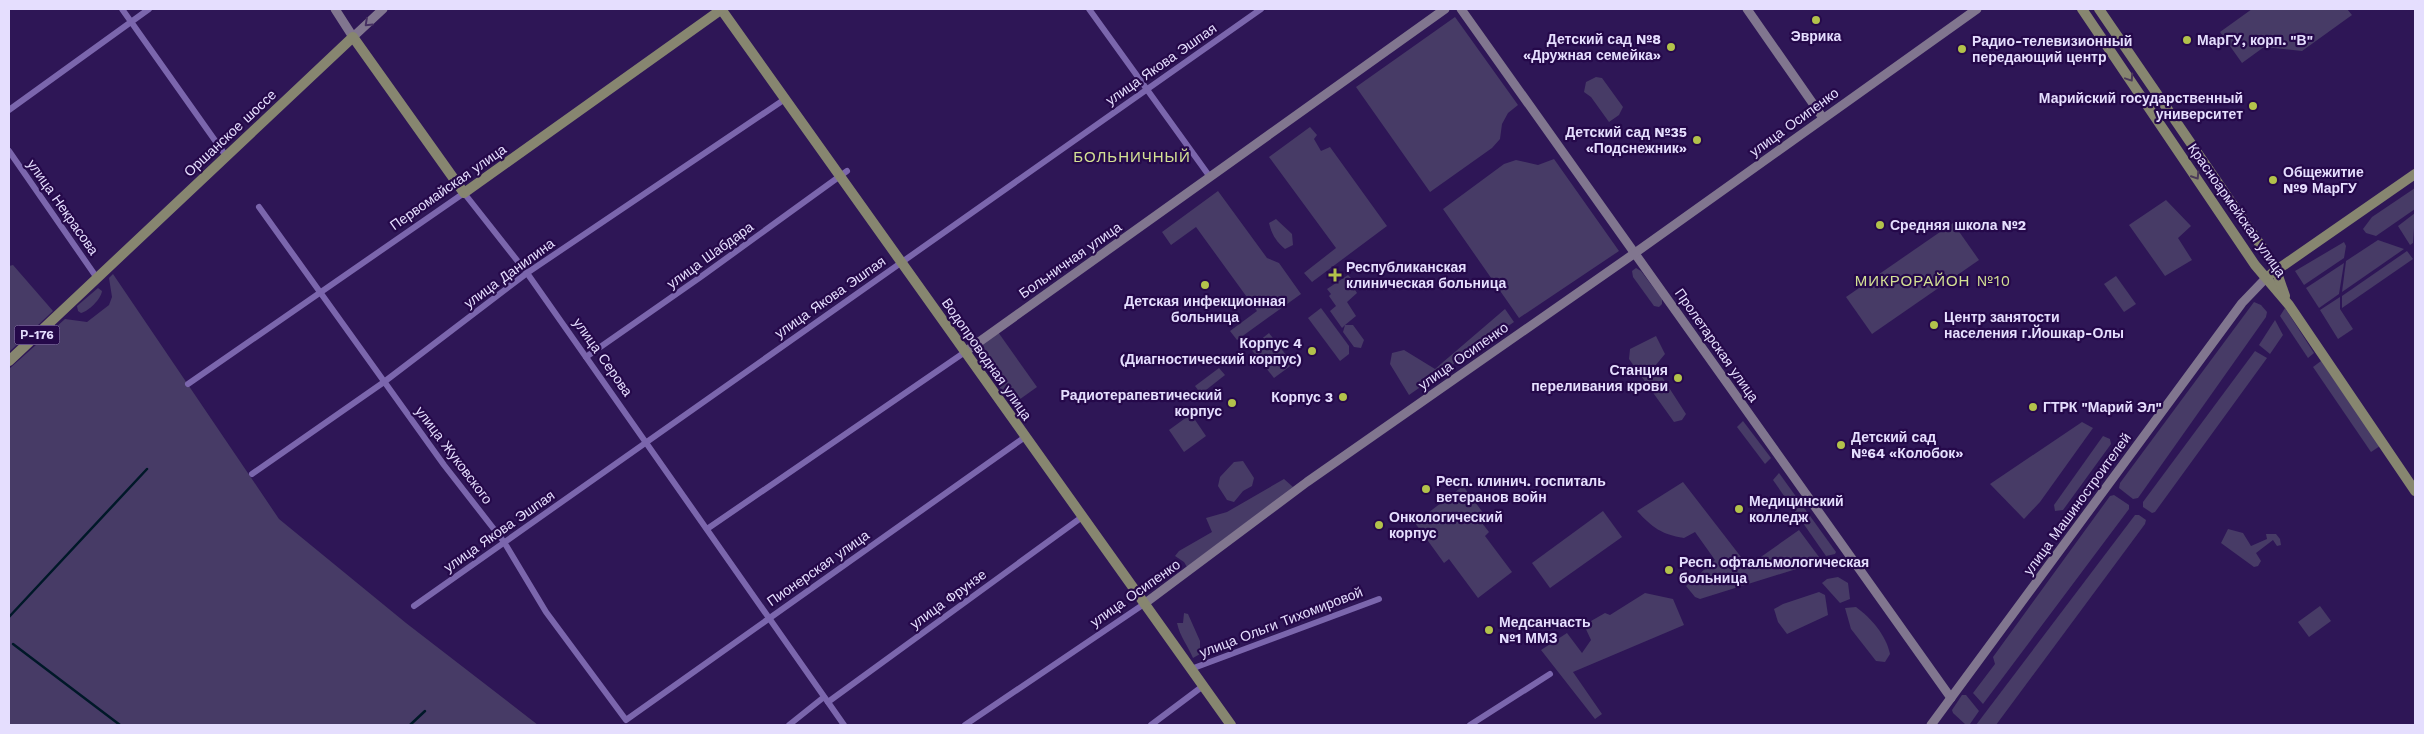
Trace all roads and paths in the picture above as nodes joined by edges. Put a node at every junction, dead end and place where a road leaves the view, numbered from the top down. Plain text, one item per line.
1 (122, 9) edge
2 (149, 9) edge
3 (335, 9) edge
4 (383, 9) edge
5 (721, 9) edge
6 (1089, 9) edge
7 (1261, 9) edge
8 (1446, 9) edge
9 (1461, 9) edge
10 (1747, 9) edge
11 (1977, 9) edge
12 (2082, 9) edge
13 (2099, 9) edge
14 (131, 21) junction
15 (353, 37) junction
16 (1147, 89) junction
17 (785, 99) junction
18 (9, 110) edge
19 (1823, 118) junction
20 (9, 151) edge
21 (226, 156) junction
22 (844, 174) junction
23 (2415, 174) edge
24 (1210, 177) junction
25 (464, 192) junction
26 (259, 207) dead end
27 (1634, 253) junction
28 (901, 262) junction
29 (2276, 270) junction
30 (527, 273) junction
31 (97, 278) junction
32 (2266, 278) junction
33 (321, 293) junction
34 (2287, 301) junction
35 (965, 352) junction
36 (586, 357) junction
37 (9, 361) edge
38 (384, 382) junction
39 (188, 384) dead end
40 (1025, 437) junction
41 (646, 442) junction
42 (252, 474) dead end
43 (2415, 491) edge
44 (1082, 517) junction
45 (707, 528) junction
46 (504, 542) junction
47 (1379, 599) dead end
48 (1144, 604) junction
49 (414, 606) dead end
50 (768, 619) junction
51 (1191, 670) junction
52 (1550, 674) dead end
53 (1203, 686) junction
54 (1950, 698) junction
55 (826, 699) junction
56 (626, 720) joint
57 (790, 725) edge
58 (844, 725) edge
59 (965, 725) edge
60 (1151, 725) edge
61 (1231, 725) edge
62 (1470, 725) edge
63 (1930, 725) edge

1 - 14 street
2 - 14 street
3 - 15 street, улица Серова
4 -> 15 street, Оршанское шоссе
5 - 17 main road, Водопроводная улица
5 - 25 main road, Первомайская улица
6 - 16 street
7 - 16 street, улица Якова Эшпая
8 - 24 street, Больничная улица
9 - 27 street, Пролетарская улица
10 - 19 street
11 - 19 street, улица Осипенко
12 -> 32 main road, Красноармейская улица
13 - 29 main road, Красноармейская улица
14 - 18 street
14 - 21 street
15 - 21 main road, Оршанское шоссе
15 - 25 main road, улица Серова
16 - 24 street
16 - 28 street, улица Якова Эшпая
17 - 22 main road, Водопроводная улица
17 - 30 street, улица Данилина
19 - 27 street, улица Осипенко
20 - 31 street, улица Некрасова
21 - 31 main road, Оршанское шоссе
22 - 28 main road, Водопроводная улица
22 - 36 street, улица Шабдара
23 - 29 main road, улица Машиностроителей
24 - 35 street, Больничная улица
25 - 30 street, улица Серова
25 - 33 street, Первомайская улица
26 - 33 street, улица Жуковского
27 - 48 street, улица Осипенко
27 - 54 street, Пролетарская улица
28 - 35 main road, Водопроводная улица
28 - 41 street, улица Якова Эшпая
29 - 32 main road, улица Машиностроителей
29 - 34 main road, Красноармейская улица
30 - 36 street, улица Серова
30 - 38 street, улица Данилина
31 - 37 main road, Оршанское шоссе / Р-176
32 - 34 main road, Красноармейская улица
32 - 54 street, улица Машиностроителей
33 - 38 street, улица Жуковского
33 - 39 street, Первомайская улица
34 - 43 main road, Красноармейская улица
35 - 40 main road, Водопроводная улица
35 - 45 street, Больничная улица
36 - 41 street, улица Серова
38 - 42 street, улица Данилина
38 - 46 street, улица Жуковского
40 - 44 main road, Водопроводная улица
40 - 50 street, Пионерская улица
41 - 45 street, улица Серова
41 - 46 street, улица Якова Эшпая
44 - 48 main road, Водопроводная улица
44 - 55 street, улица Фрунзе
45 - 50 street, улица Серова
46 - 49 street, улица Якова Эшпая
46 - 56 street, улица Жуковского
47 - 51 street, улица Ольги Тихомировой
48 - 51 main road, Водопроводная улица
48 - 59 street, улица Осипенко
50 - 55 street, улица Серова
50 - 56 street, Пионерская улица
51 - 53 main road, Водопроводная улица
52 - 62 street
53 - 60 street
53 - 61 main road, Водопроводная улица
54 - 63 street, улица Машиностроителей
55 - 57 street, улица Фрунзе
55 - 58 street, улица Серова

